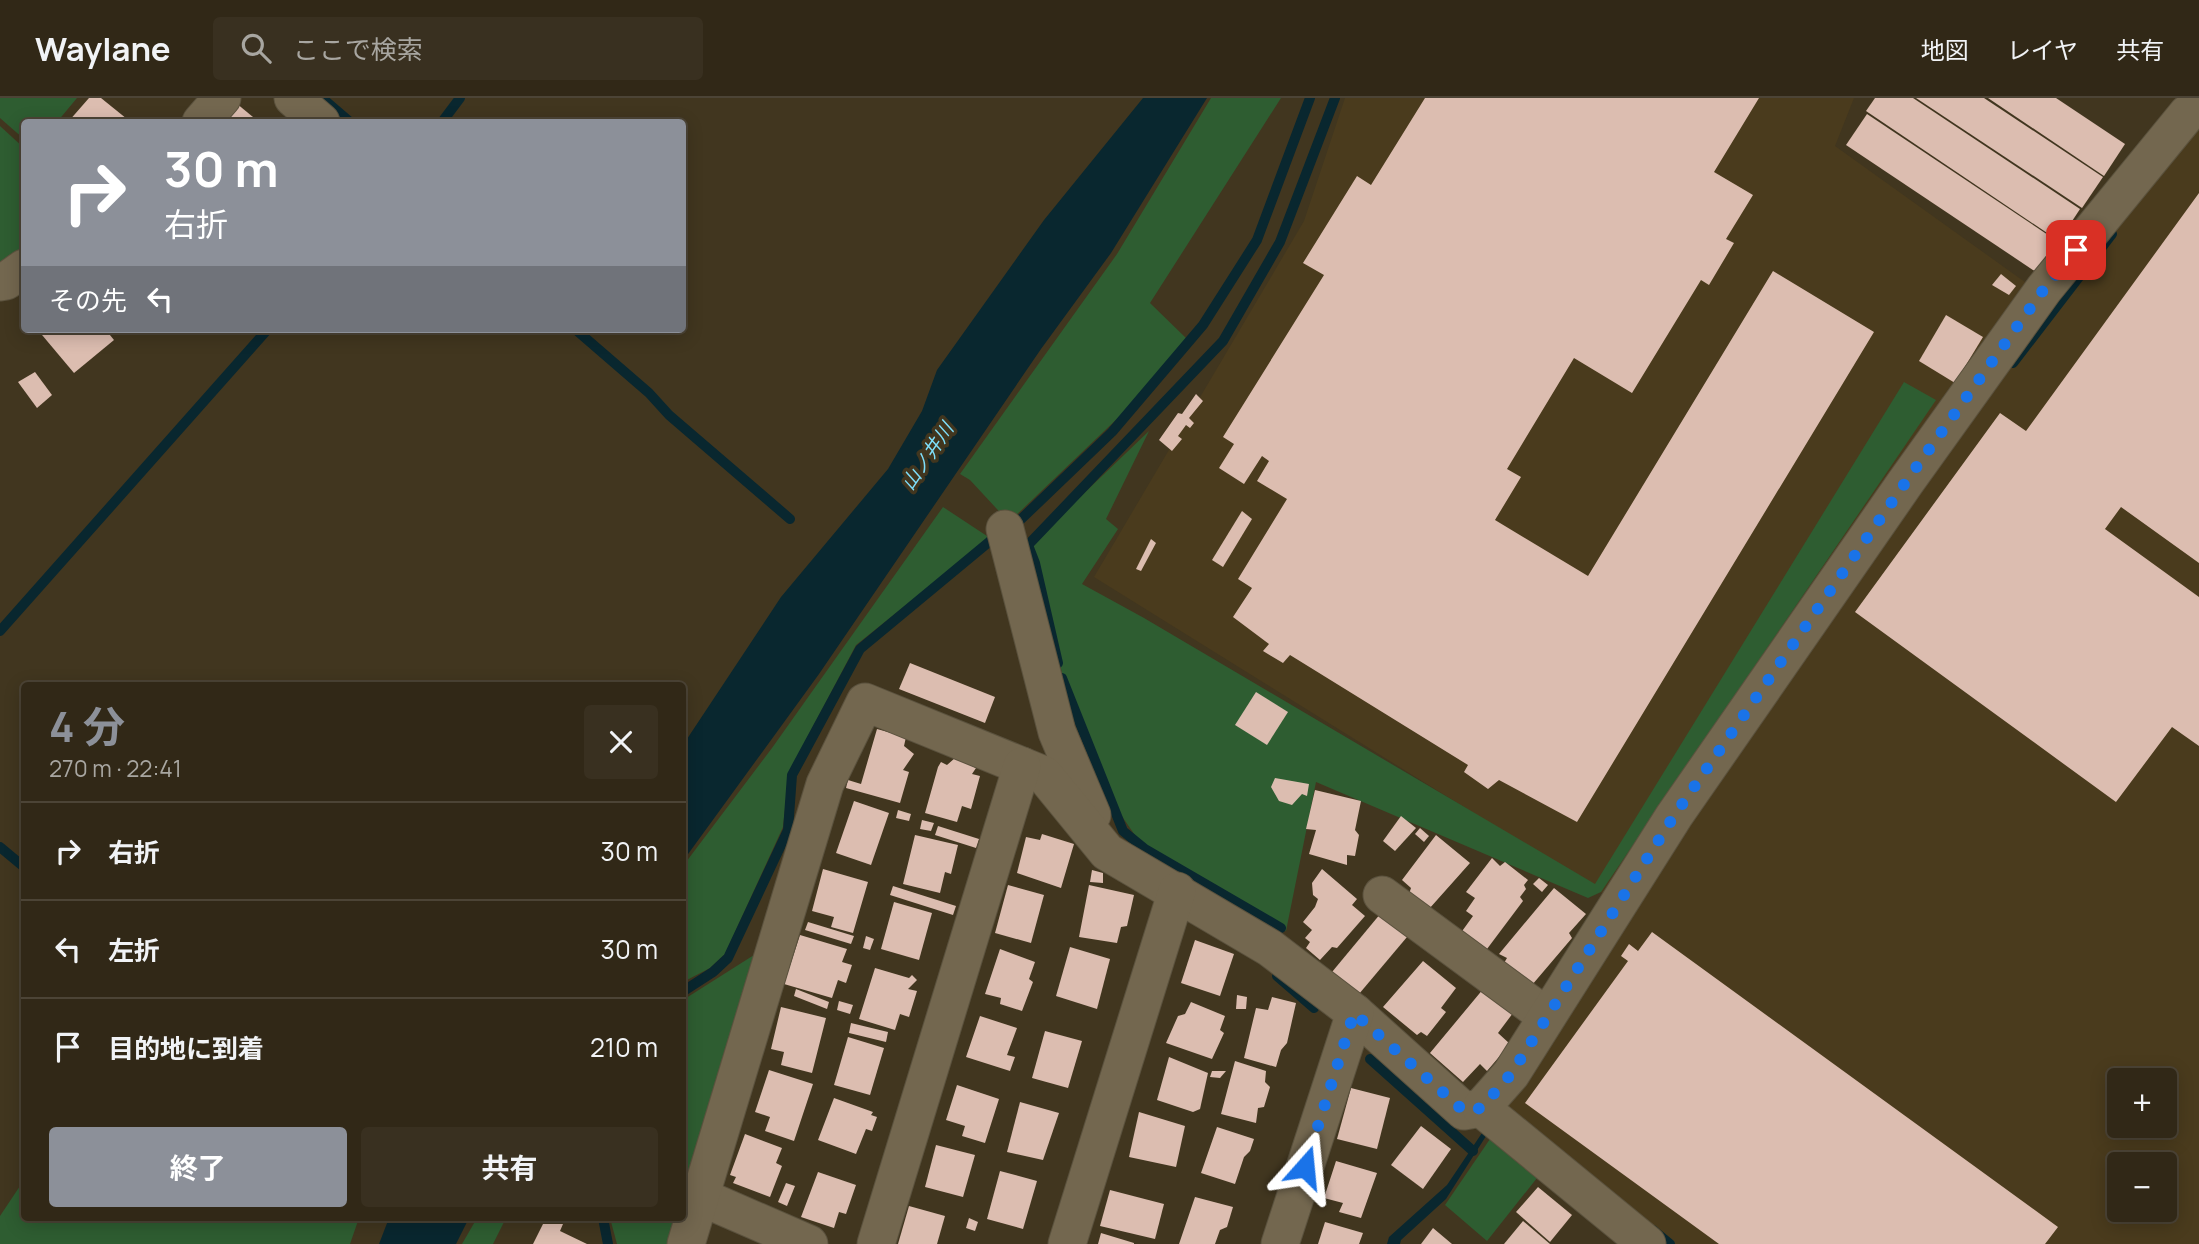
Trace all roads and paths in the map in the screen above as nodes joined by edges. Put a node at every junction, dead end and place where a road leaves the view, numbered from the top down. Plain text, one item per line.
1 (222, 98) edge
2 (293, 98) edge
3 (2199, 104) edge
4 (204, 119) edge
5 (318, 119) edge
6 (21, 270) edge
7 (0, 282) edge
8 (1005, 529) dead end
9 (1022, 766) junction
10 (1107, 852) junction
11 (1177, 891) junction
12 (1382, 895) dead end
13 (1354, 1013) junction
14 (1546, 1016) junction
15 (1481, 1108) junction
16 (701, 1197) junction
17 (1608, 1233) edge
18 (686, 1244) edge
19 (809, 1244) edge
20 (876, 1244) edge
21 (1067, 1244) edge
22 (1280, 1244) edge
23 (1647, 1244) edge

1 - 4 street
2 - 5 street
3 - 14 street
6 - 7 street
8 - 10 street
9 - 10 street
9 - 16 street
9 - 20 street
10 - 11 street
11 - 13 street
11 - 21 street
12 - 14 street
13 - 15 street
13 - 22 street
14 - 15 street
15 - 17 street
16 - 18 street
16 - 19 street
17 - 23 street

